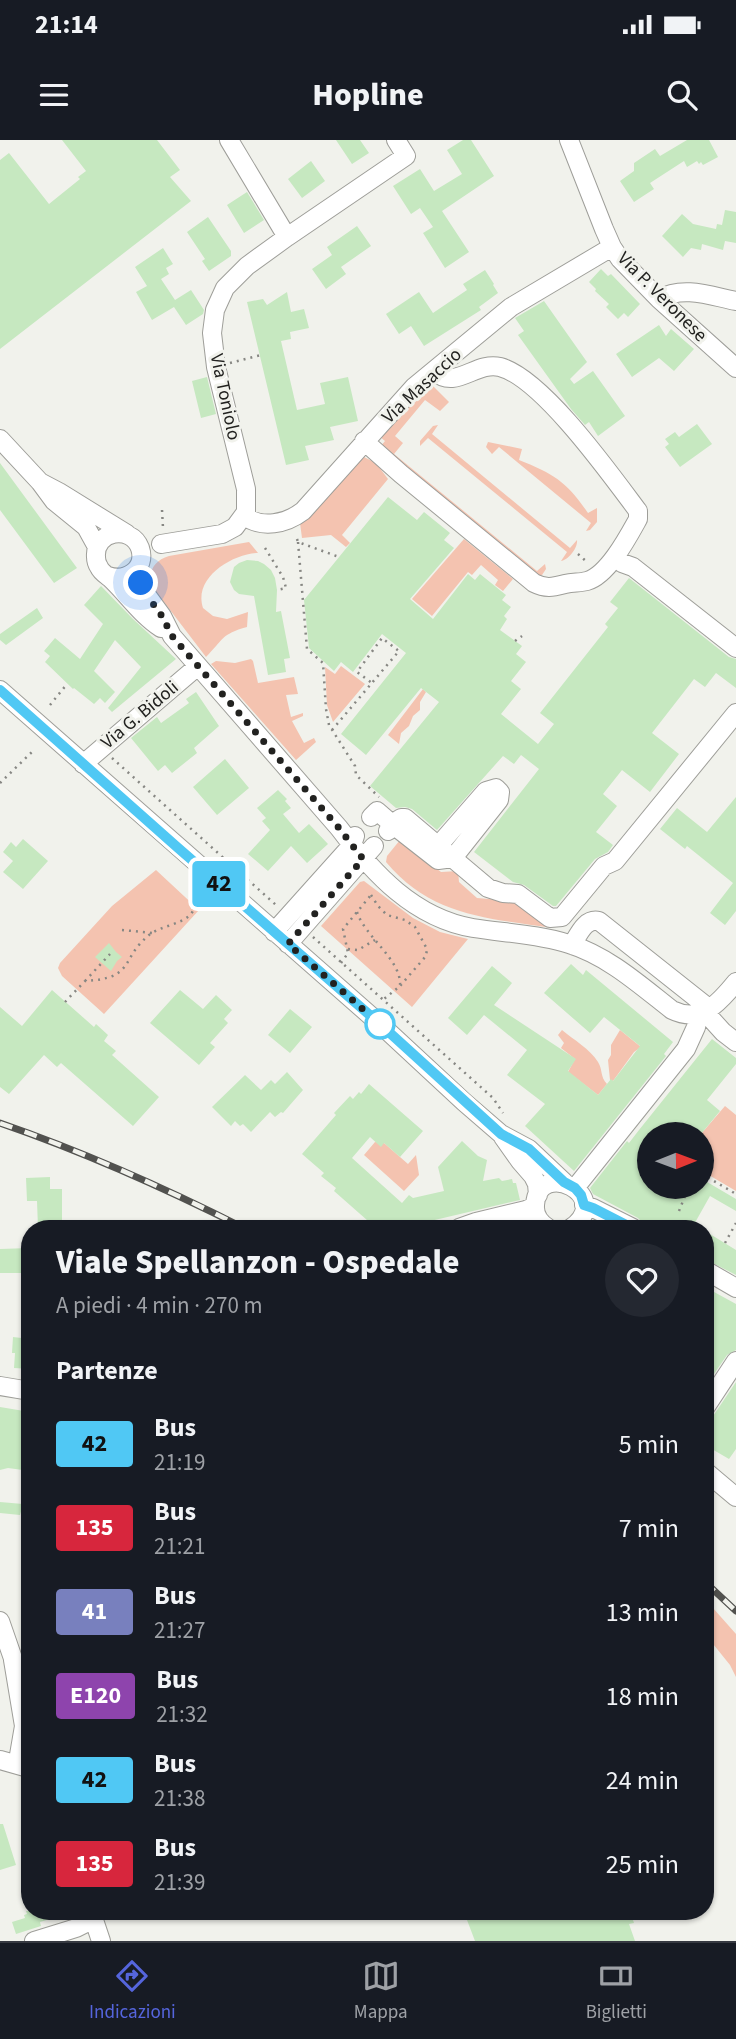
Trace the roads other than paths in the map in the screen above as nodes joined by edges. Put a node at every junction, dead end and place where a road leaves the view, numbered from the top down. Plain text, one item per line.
1 (229, 140) edge
2 (396, 140) edge
3 (569, 140) edge
4 (287, 237) junction
5 (612, 247) junction
6 (659, 299) junction
7 (736, 301) edge
8 (736, 368) edge
9 (434, 371) junction
10 (0, 439) edge
11 (364, 441) junction
12 (40, 482) junction
13 (244, 516) junction
14 (130, 536) junction
15 (162, 539) junction
16 (97, 547) junction
17 (615, 557) junction
18 (140, 563) junction
19 (108, 576) junction
20 (172, 636) junction
21 (736, 648) edge
22 (198, 666) junction
23 (0, 690) edge
24 (736, 713) edge
25 (83, 764) junction
26 (376, 802) road end
27 (390, 828) junction
28 (362, 845) junction
29 (438, 846) junction
30 (453, 858) junction
31 (281, 938) junction
32 (572, 945) junction
33 (736, 982) edge
34 (705, 1011) junction
35 (736, 1042) edge
36 (504, 1127) junction
37 (570, 1185) junction
38 (584, 1205) junction
39 (540, 1213) edge
40 (484, 1220) edge
41 (580, 1220) edge
42 (616, 1220) edge
43 (714, 1275) edge
44 (736, 1288) edge
45 (736, 1361) edge
46 (0, 1386) edge
47 (21, 1390) edge
48 (714, 1394) edge
49 (714, 1479) edge
50 (736, 1497) edge
51 (0, 1621) edge
52 (13, 1660) junction
53 (21, 1677) edge
54 (21, 1708) edge
55 (21, 1741) edge
56 (0, 1751) edge
57 (0, 1760) edge
58 (21, 1767) edge
59 (86, 1920) edge
60 (95, 1920) edge
61 (34, 1941) edge
62 (101, 1941) edge

1 - 4 street
2 - 4 street, Via Toniolo
3 - 5 street, Via P. Veronese
4 - 13 street, Via Toniolo
5 - 6 street, Via P. Veronese
5 - 9 street, Via Masaccio
6 - 7 street
6 - 8 street, Via P. Veronese
9 - 11 street, Via Masaccio
9 - 17 street
10 - 12 street
11 - 13 street, Via Masaccio
11 - 17 street
12 - 14 street
12 - 16 street
13 - 15 street
14 - 15 street
14 - 16 street
14 - 18 street
15 - 18 street
16 - 19 street
17 - 21 street
18 - 19 street
18 - 20 street
19 - 20 street
20 - 22 street
22 - 25 street, Via G. Bidoli
22 - 28 street
23 - 25 street
24 - 30 street
25 - 31 street
26 - 27 street
27 - 29 street
27 - 30 street
28 - 31 street
28 - 32 street
29 - 30 street
29 - 30 street
31 - 36 street
32 - 34 street
32 - 34 street
33 - 34 street
34 - 35 street
34 - 37 street
36 - 37 street
36 - 39 street
37 - 38 street
37 - 39 street
38 - 41 street
38 - 42 street
39 - 40 street
43 - 44 street
45 - 48 street
46 - 47 street
49 - 50 street
51 - 52 street
52 - 53 street
52 - 54 street
55 - 56 street
57 - 58 street
59 - 61 street
60 - 62 street

